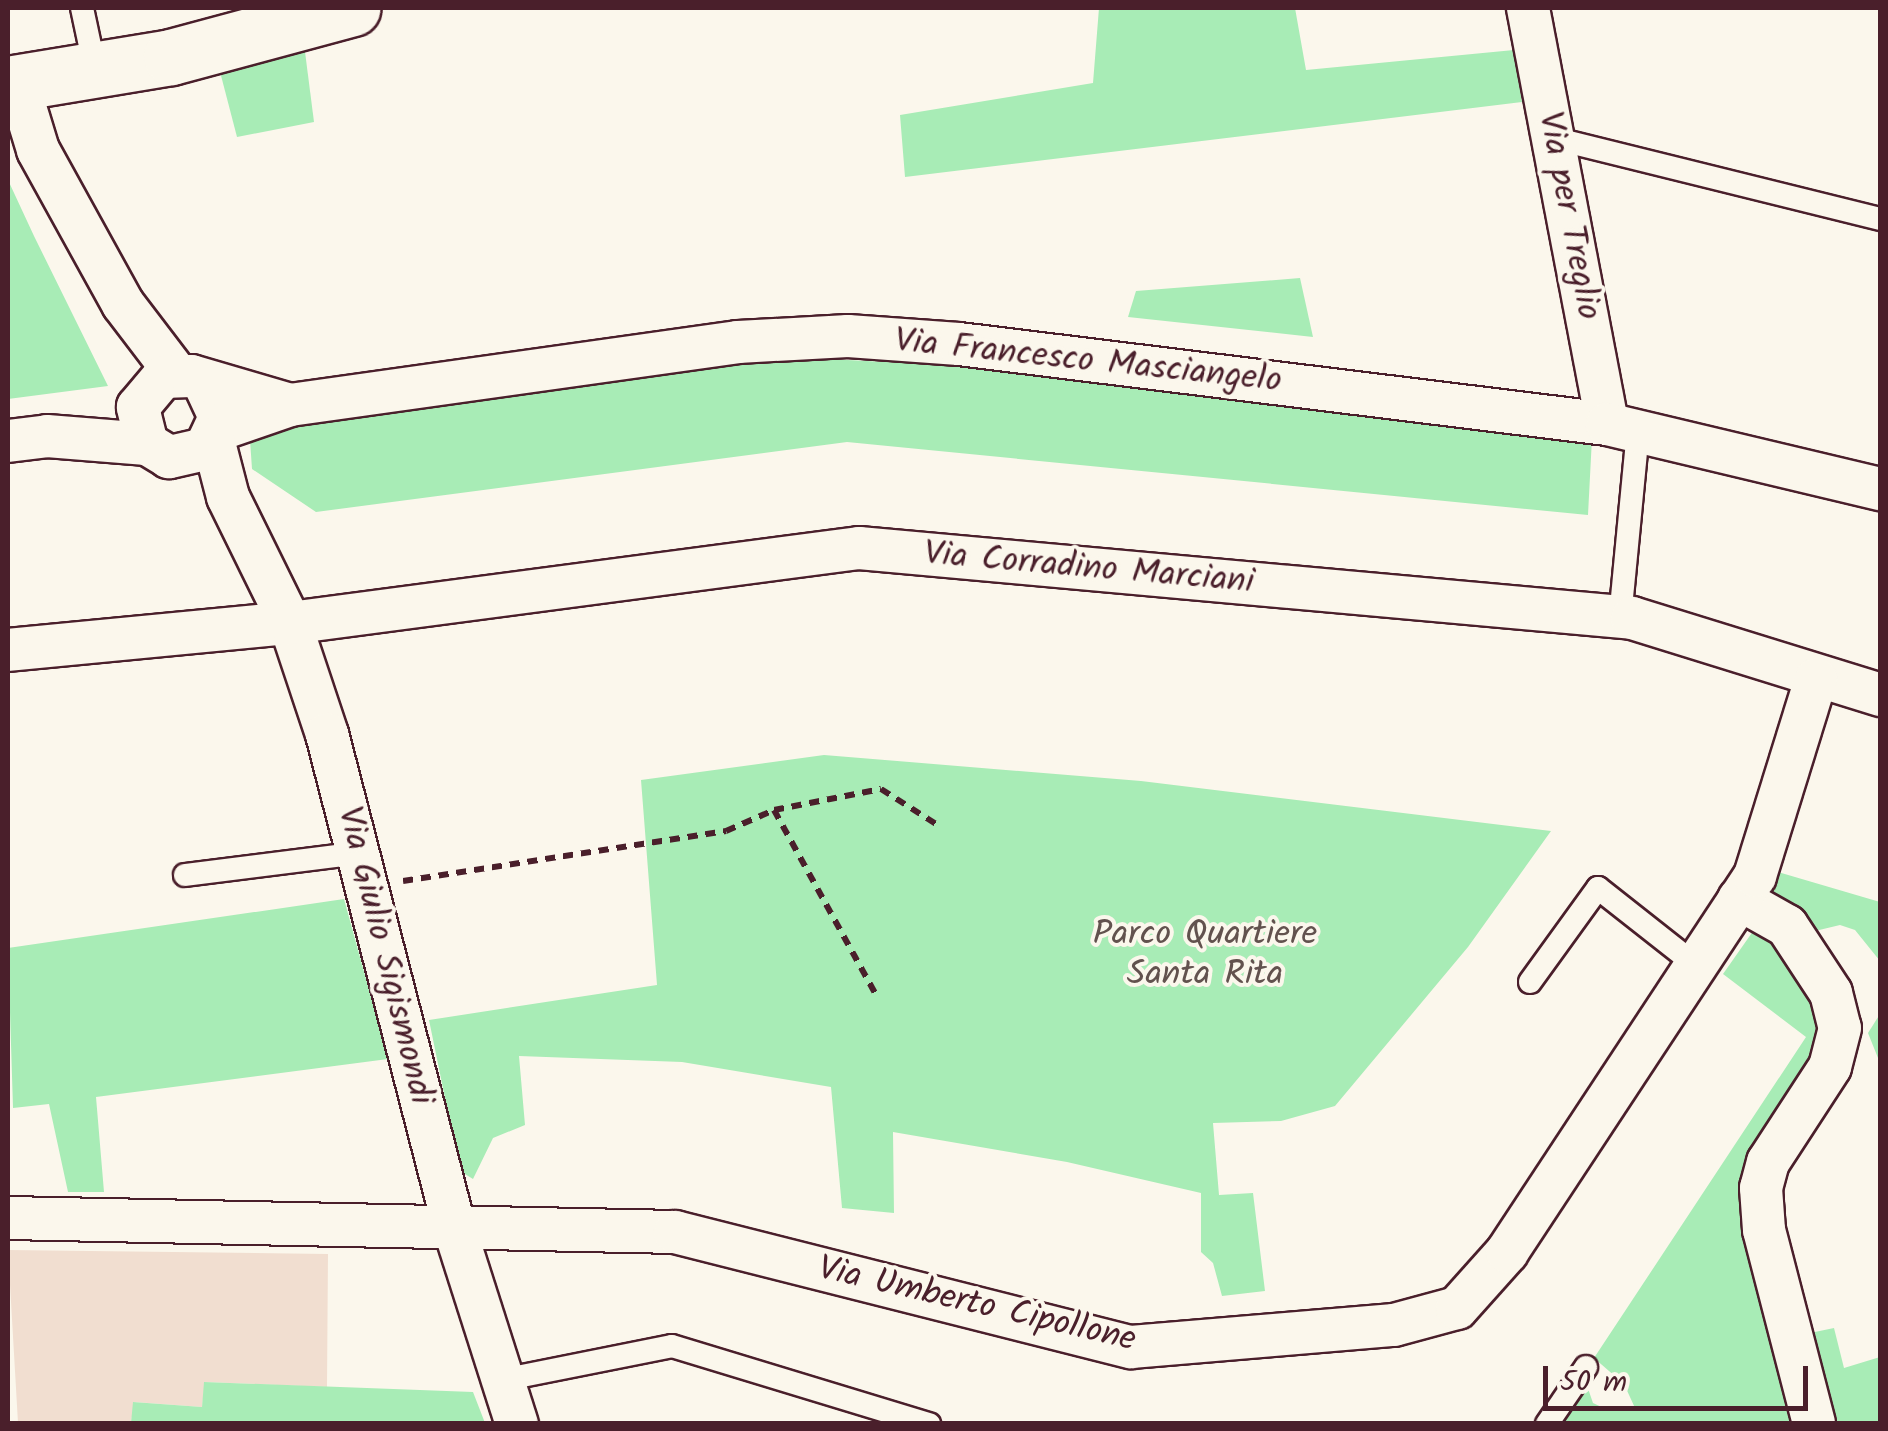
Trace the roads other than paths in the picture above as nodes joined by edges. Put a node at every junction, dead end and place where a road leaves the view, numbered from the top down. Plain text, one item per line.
1 (82, 8) edge
2 (352, 8) edge
3 (1528, 8) edge
4 (96, 72) junction
5 (13, 84) edge
6 (1554, 138) junction
7 (1880, 219) edge
8 (290, 405) junction
9 (163, 410) junction
10 (1623, 427) junction
11 (215, 435) junction
12 (27, 438) edge
13 (1880, 489) edge
14 (228, 497) junction
15 (1620, 618) junction
16 (290, 622) junction
17 (8, 650) edge
18 (1816, 679) junction
19 (1880, 695) edge
20 (363, 871) junction
21 (185, 874) dead end
22 (1739, 899) junction
23 (1696, 965) junction
24 (1530, 982) dead end
25 (8, 1218) edge
26 (455, 1230) junction
27 (1586, 1366) dead end
28 (502, 1380) junction
29 (517, 1424) edge
30 (929, 1424) edge
31 (1547, 1424) edge
32 (1814, 1424) edge

1 - 4 lane
2 - 4 main road
3 - 6 street, Via per Treglio
4 - 5 main road
5 - 9 street, Via Giulio Sigismondi
6 - 7 lane
6 - 10 street, Via per Treglio
8 - 9 street, Via Francesco Masciangelo
8 - 10 street, Via Francesco Masciangelo
8 - 11 street, Via Francesco Masciangelo
9 - 11 street, Via Francesco Masciangelo
9 - 11 street, Via Giulio Sigismondi
9 - 12 street
9 - 14 street, Via Giulio Sigismondi
10 - 13 street, Via Francesco Masciangelo
10 - 15 lane
11 - 14 street, Via Giulio Sigismondi
14 - 16 street, Via Giulio Sigismondi
15 - 16 street, Via Corradino Marciani
15 - 18 street, Via Corradino Marciani
16 - 17 street, Via Corradino Marciani
16 - 20 street, Via Giulio Sigismondi
18 - 19 street, Via Corradino Marciani
18 - 22 street, Via Umberto Cipollone
20 - 21 lane
20 - 26 street, Via Giulio Sigismondi
22 - 23 street, Via Umberto Cipollone
22 - 32 street
23 - 24 lane
23 - 26 street, Via Umberto Cipollone
25 - 26 street, Via Umberto Cipollone
26 - 28 street, Via Giulio Sigismondi
27 - 31 lane
28 - 29 street, Via Giulio Sigismondi
28 - 30 lane

